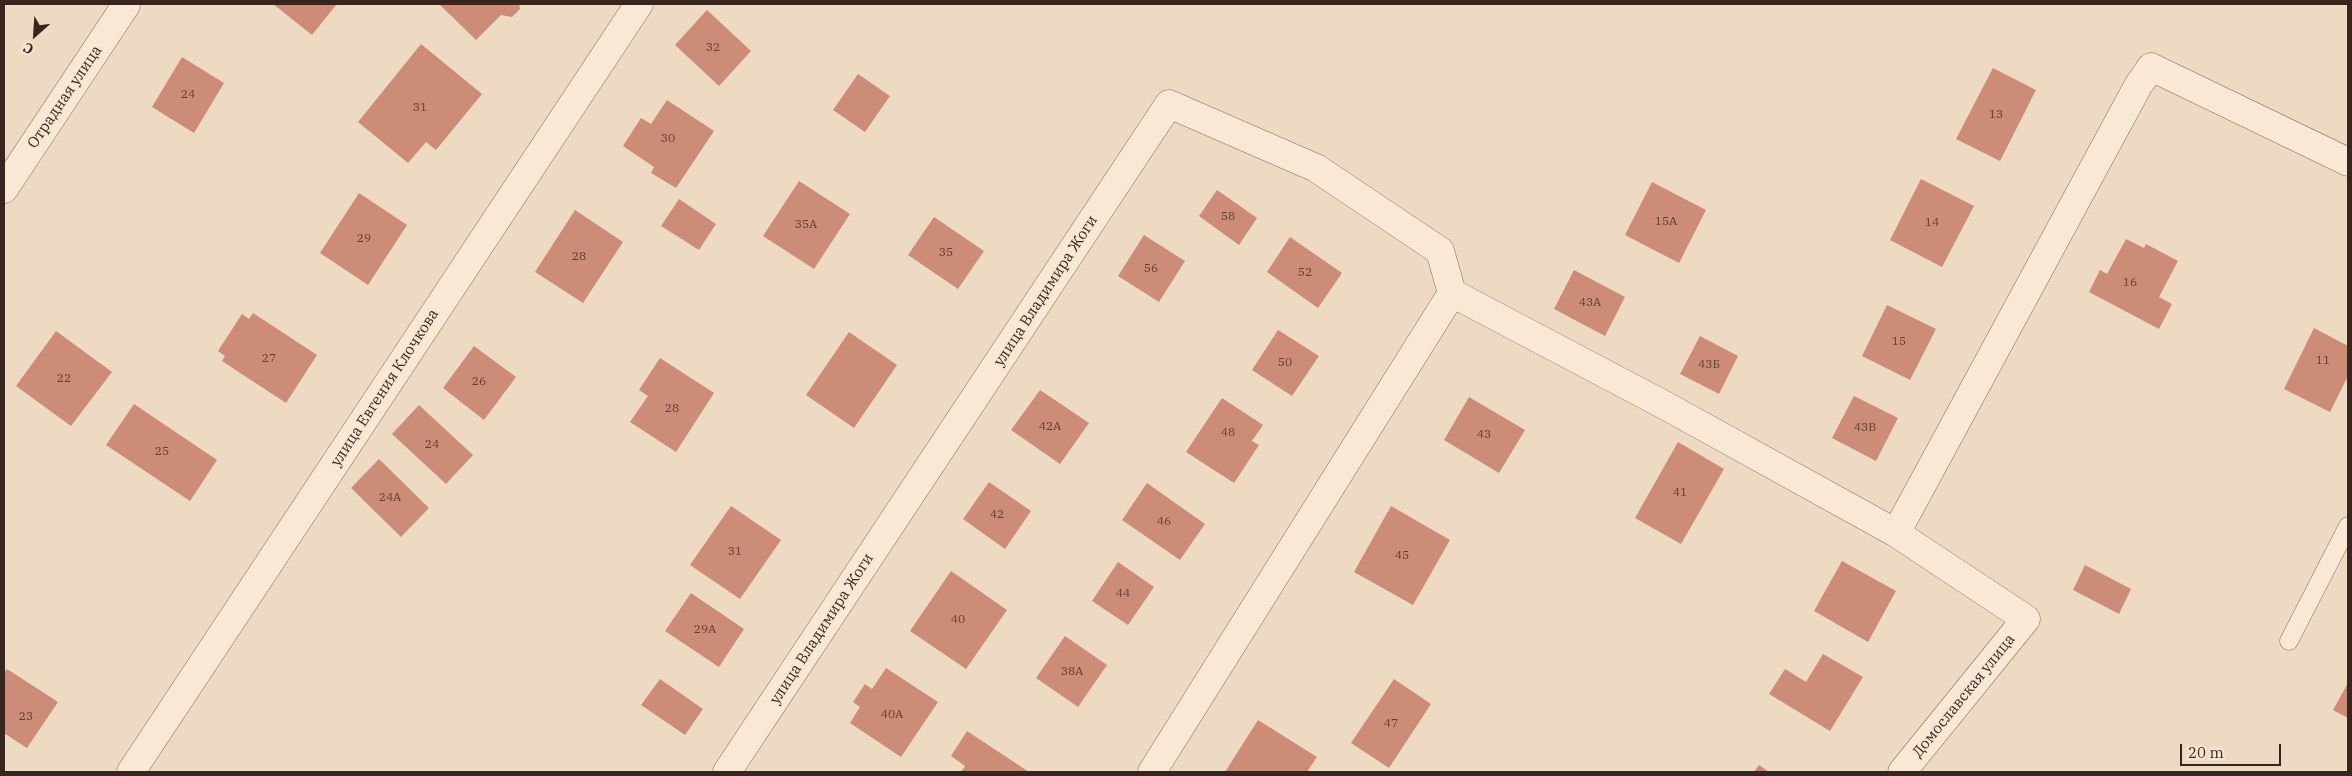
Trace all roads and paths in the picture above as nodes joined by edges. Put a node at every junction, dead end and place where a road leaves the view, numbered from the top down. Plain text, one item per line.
1 (639, 4) edge
2 (126, 6) dead end
3 (2348, 162) edge
4 (4, 189) edge
5 (1452, 293) junction
6 (2348, 526) edge
7 (1896, 532) junction
8 (2289, 641) dead end
9 (131, 772) edge
10 (727, 772) edge
11 (1152, 772) edge
12 (1902, 772) edge

1 - 9 street, улица Евгения Клочкова
2 - 4 street, Отрадная улица
3 - 7 street
5 - 7 street
5 - 10 street, улица Владимира Жоги
5 - 11 street
6 - 8 lane
7 - 12 street, Домославская улица

